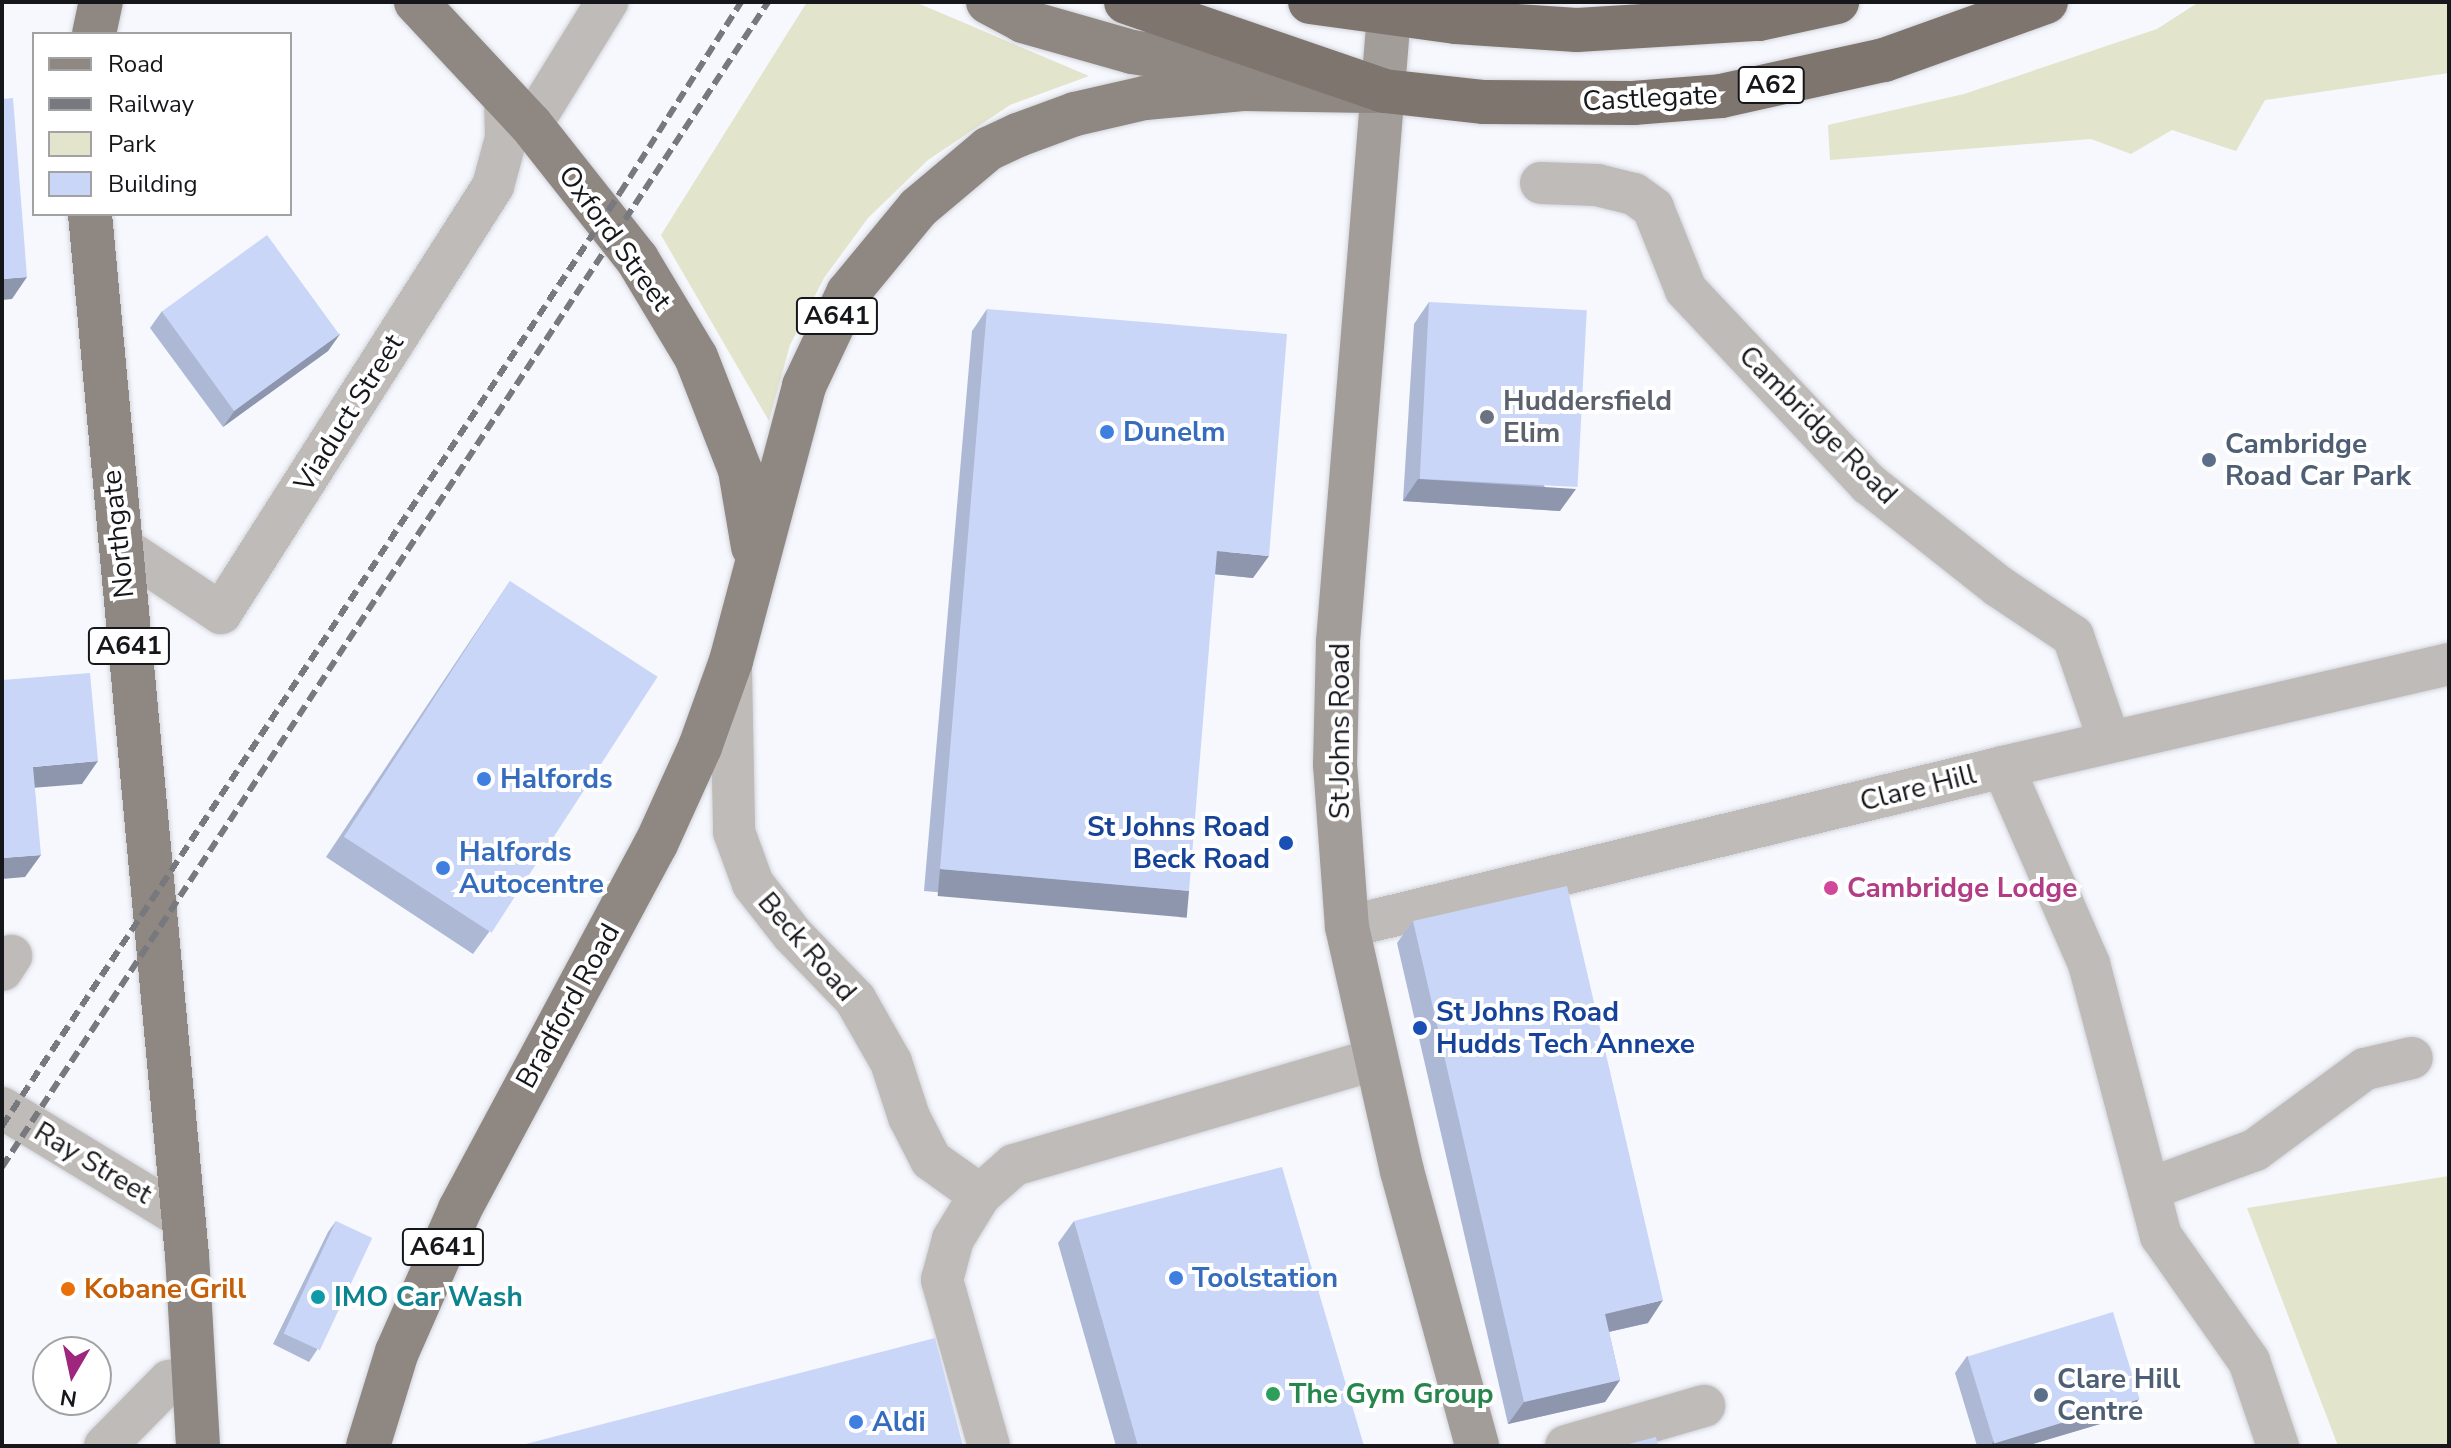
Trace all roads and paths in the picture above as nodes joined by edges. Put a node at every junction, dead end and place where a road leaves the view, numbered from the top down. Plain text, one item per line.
1 (85, 2) edge
2 (101, 2) edge
3 (416, 2) edge
4 (607, 2) edge
5 (988, 2) edge
6 (1126, 2) edge
7 (1310, 2) edge
8 (1679, 2) edge
9 (1837, 2) edge
10 (2046, 2) edge
11 (1390, 8) edge
12 (1759, 19) junction
13 (85, 32) edge
14 (94, 32) edge
15 (1384, 91) junction
16 (518, 112) junction
17 (1541, 183) dead end
18 (90, 216) edge
19 (120, 546) junction
20 (755, 561) junction
21 (731, 661) junction
22 (2449, 664) edge
23 (2109, 740) junction
24 (2003, 767) junction
25 (1347, 927) junction
26 (2412, 1058) dead end
27 (1377, 1059) junction
28 (2, 1108) edge
29 (2149, 1189) junction
30 (980, 1195) junction
31 (183, 1218) junction
32 (194, 1377) junction
33 (1704, 1406) dead end
34 (118, 1433) edge
35 (198, 1446) edge
36 (368, 1446) edge
37 (989, 1446) edge
38 (1477, 1446) edge
39 (1566, 1446) edge
40 (2278, 1446) edge

1 - 13 main road
2 - 14 main road
3 - 16 main road, Oxford Street
4 - 16 street
5 - 15 main road, Castlegate / A62
6 - 15 highway, Castlegate / A62
7 - 11 highway, A62
8 - 12 street
9 - 12 highway, A62
10 - 15 highway, Castlegate / A62
11 - 12 highway, A62
11 - 15 street, St Johns Road
15 - 20 main road, A641
15 - 25 street, St Johns Road
16 - 19 street, Viaduct Street
16 - 20 main road, Oxford Street
17 - 23 street, Cambridge Road
18 - 19 main road, Northgate / A641
19 - 31 main road, Northgate / A641
20 - 21 main road, Bradford Road / A641
21 - 30 street, Beck Road
21 - 36 main road, Bradford Road / A641
22 - 23 street
23 - 24 street
24 - 25 street, Clare Hill
24 - 29 street, Clare Hill
25 - 27 street, St Johns Road
26 - 29 street
27 - 30 street
27 - 38 street, St Johns Road
28 - 31 street, Ray Street
29 - 40 street, Clare Hill
30 - 37 street
31 - 32 main road, A641
32 - 34 street
32 - 35 main road, A641
33 - 39 street

